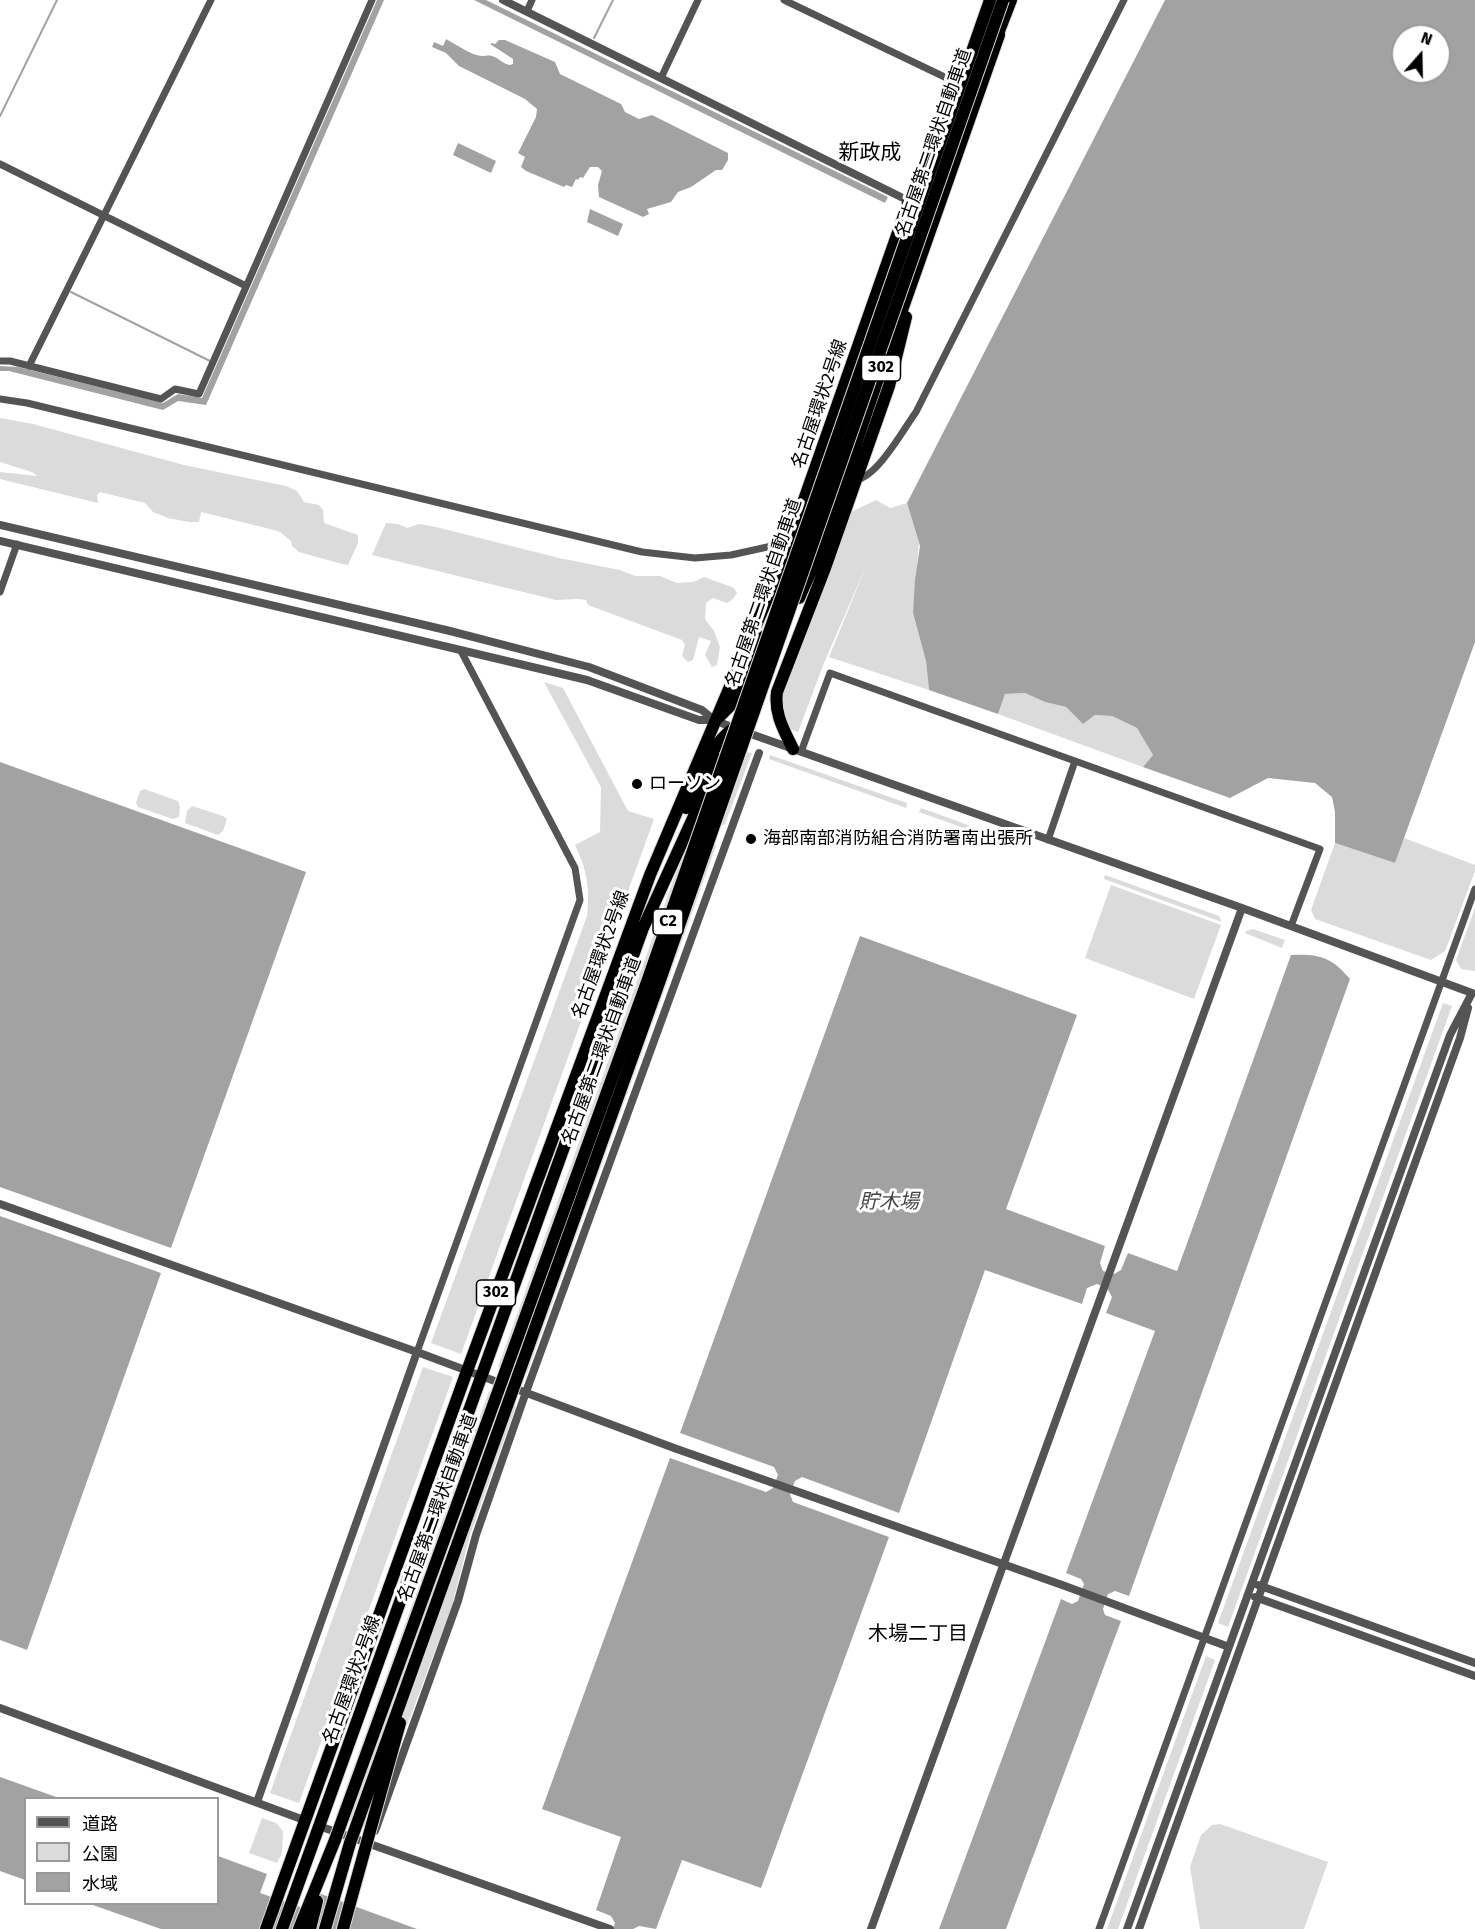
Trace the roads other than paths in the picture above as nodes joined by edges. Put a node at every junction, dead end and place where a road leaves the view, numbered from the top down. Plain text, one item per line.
1 (211, 0) edge
2 (372, 0) edge
3 (503, 0) edge
4 (532, 0) edge
5 (698, 0) edge
6 (784, 0) edge
7 (982, 0) edge
8 (990, 0) edge
9 (1003, 0) edge
10 (1011, 0) edge
11 (1124, 0) edge
12 (527, 11) junction
13 (662, 78) junction
14 (955, 82) junction
15 (948, 140) junction
16 (0, 164) edge
17 (909, 201) junction
18 (103, 215) junction
19 (912, 283) junction
20 (246, 286) junction
21 (0, 361) edge
22 (29, 366) junction
23 (882, 367) junction
24 (0, 399) edge
25 (856, 480) junction
26 (0, 525) edge
27 (0, 540) edge
28 (790, 542) junction
29 (17, 544) junction
30 (0, 592) edge
31 (461, 651) junction
32 (714, 720) junction
33 (734, 728) junction
34 (797, 750) junction
35 (759, 753) dead end
36 (1075, 761) junction
37 (1048, 840) junction
38 (664, 841) junction
39 (1475, 889) edge
40 (1242, 908) junction
41 (1291, 926) junction
42 (1441, 982) junction
43 (1473, 991) edge
44 (0, 1204) edge
45 (417, 1352) junction
46 (467, 1371) junction
47 (481, 1376) junction
48 (526, 1392) junction
49 (1003, 1565) junction
50 (1252, 1582) junction
51 (1262, 1586) junction
52 (1247, 1594) junction
53 (1258, 1598) junction
54 (1204, 1638) junction
55 (1229, 1647) junction
56 (417, 1655) junction
57 (1475, 1663) edge
58 (1475, 1676) edge
59 (0, 1708) edge
60 (256, 1802) junction
61 (304, 1820) junction
62 (319, 1826) junction
63 (336, 1840) junction
64 (371, 1843) junction
65 (266, 1929) edge
66 (282, 1929) edge
67 (299, 1929) edge
68 (310, 1929) edge
69 (325, 1929) edge
70 (343, 1929) edge
71 (610, 1929) edge
72 (871, 1929) edge
73 (1100, 1929) edge
74 (1127, 1929) edge
75 (1139, 1929) edge

1 - 18 street
2 - 20 street
3 - 12 street
4 - 12 street
5 - 13 street
6 - 14 street
7 - 14 highway, 名古屋環状2号線 / 302
7 - 15 highway, bridge
8 - 15 highway, 名古屋第二環状自動車道 / C2, bridge
9 - 15 highway, 名古屋第二環状自動車道 / C2, bridge
10 - 15 highway, bridge
10 - 19 highway, 名古屋環状2号線 / 302
11 - 25 street
12 - 13 street
13 - 17 street
14 - 17 highway, 名古屋環状2号線 / 302
15 - 56 highway, 名古屋第二環状自動車道 / C2, bridge
15 - 63 highway, 名古屋第二環状自動車道 / C2, bridge
16 - 18 street
17 - 28 highway, 名古屋環状2号線 / 302
18 - 20 street
18 - 22 street
19 - 23 highway, 名古屋環状2号線 / 302
19 - 25 highway
20 - 22 street
21 - 22 street
23 - 32 highway
23 - 33 highway, 名古屋環状2号線 / 302
24 - 28 street
25 - 34 highway
26 - 32 street
27 - 29 street
28 - 32 highway, 名古屋環状2号線 / 302
29 - 30 street
29 - 31 street
31 - 32 street
31 - 45 street
32 - 33 street
32 - 38 highway, 名古屋環状2号線 / 302
33 - 34 street
33 - 38 highway
33 - 47 highway, 名古屋環状2号線 / 302
34 - 36 street
34 - 37 street
35 - 48 street
36 - 37 street
36 - 41 street
37 - 40 street
38 - 46 highway, 名古屋環状2号線 / 302
39 - 42 street
40 - 41 street
40 - 49 street
41 - 42 street
42 - 43 street
42 - 54 street
43 - 50 street
43 - 51 street
44 - 45 street
45 - 46 street
45 - 60 street
46 - 47 street
46 - 61 highway, 名古屋環状2号線 / 302
47 - 48 street
47 - 62 highway, 名古屋環状2号線 / 302
48 - 49 street
48 - 64 street
49 - 54 street
49 - 72 street
50 - 51 street
50 - 52 street
51 - 53 street
51 - 57 street
52 - 53 street
52 - 55 street
53 - 58 street
53 - 75 street
54 - 55 street
54 - 73 street
55 - 74 street
56 - 69 highway, bridge
56 - 70 highway, bridge
59 - 60 street
60 - 61 street
61 - 65 highway, 名古屋環状2号線 / 302
62 - 64 street
62 - 66 highway, 名古屋環状2号線 / 302
63 - 67 highway
63 - 68 highway
64 - 71 street

